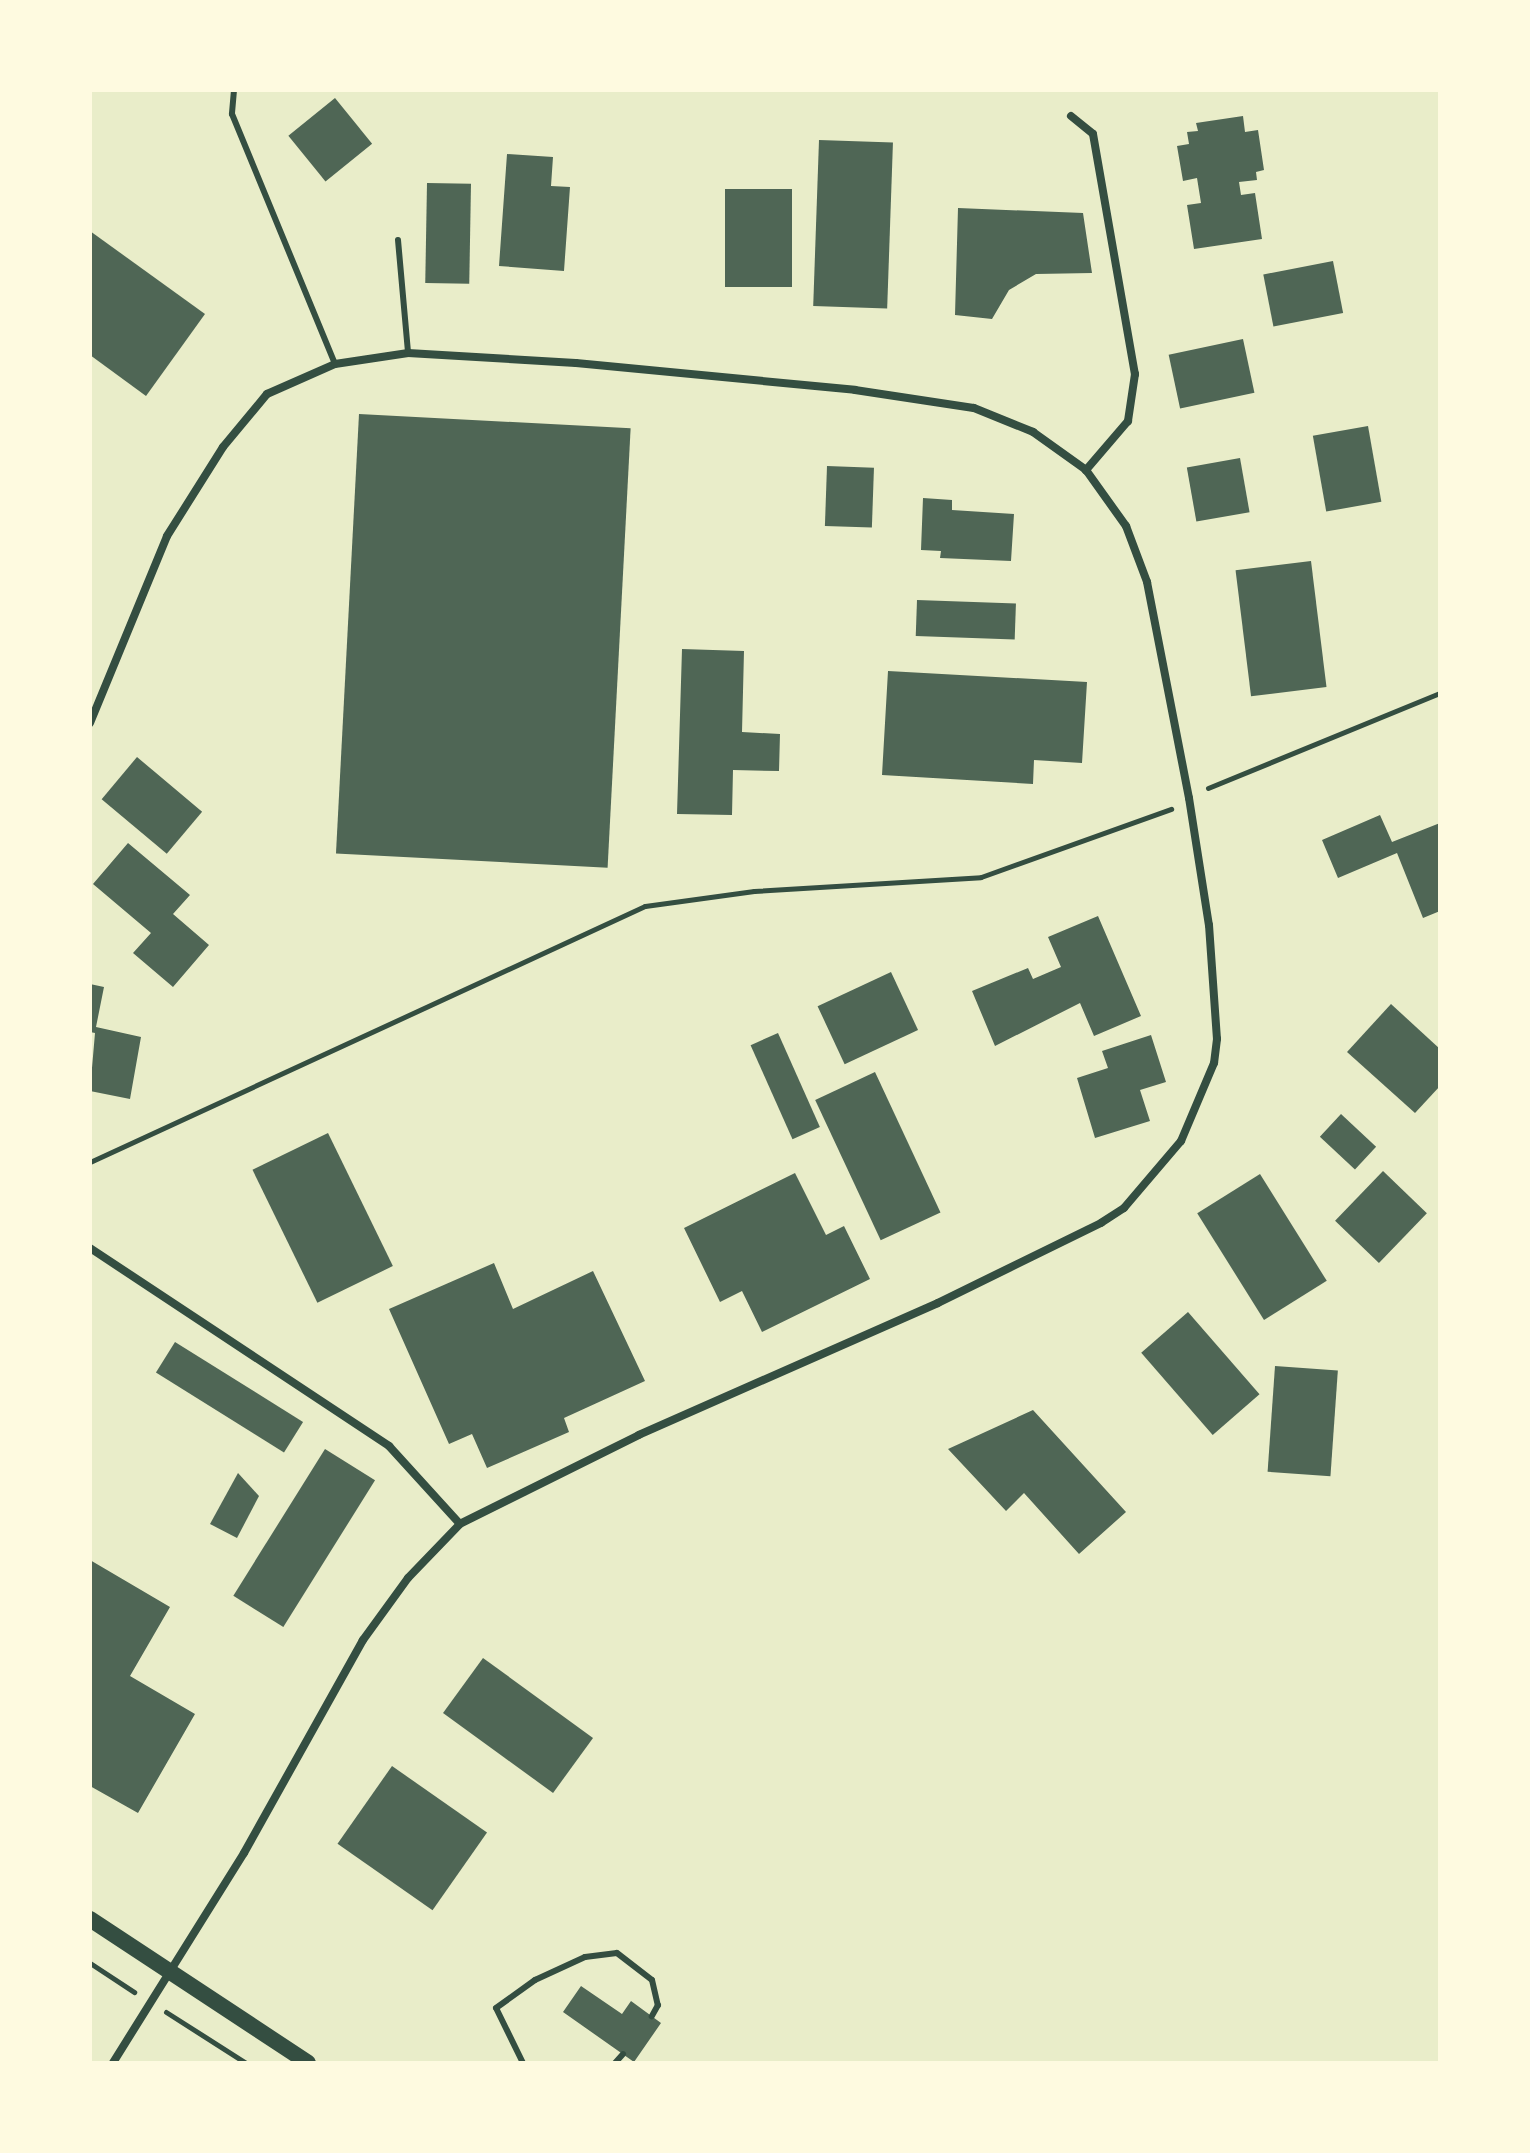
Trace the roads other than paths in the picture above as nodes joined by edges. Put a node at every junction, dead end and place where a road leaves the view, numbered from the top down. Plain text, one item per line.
1 (234, 90) edge
2 (1071, 116) dead end
3 (398, 240) dead end
4 (408, 353) junction
5 (335, 364) junction
6 (1086, 470) junction
7 (90, 723) edge
8 (90, 1248) edge
9 (460, 1524) junction
10 (90, 1919) edge
11 (173, 1971) junction
12 (652, 2016) dead end
13 (623, 2054) dead end
14 (113, 2063) edge
15 (308, 2063) edge
16 (523, 2063) edge
17 (615, 2063) edge

1 - 5 lane
2 - 6 street
3 - 4 lane
4 - 5 street
4 - 6 street
5 - 7 street
6 - 9 street
8 - 9 street
9 - 11 street
10 - 11 main road
11 - 14 street
11 - 15 main road
12 - 16 lane
13 - 17 lane

